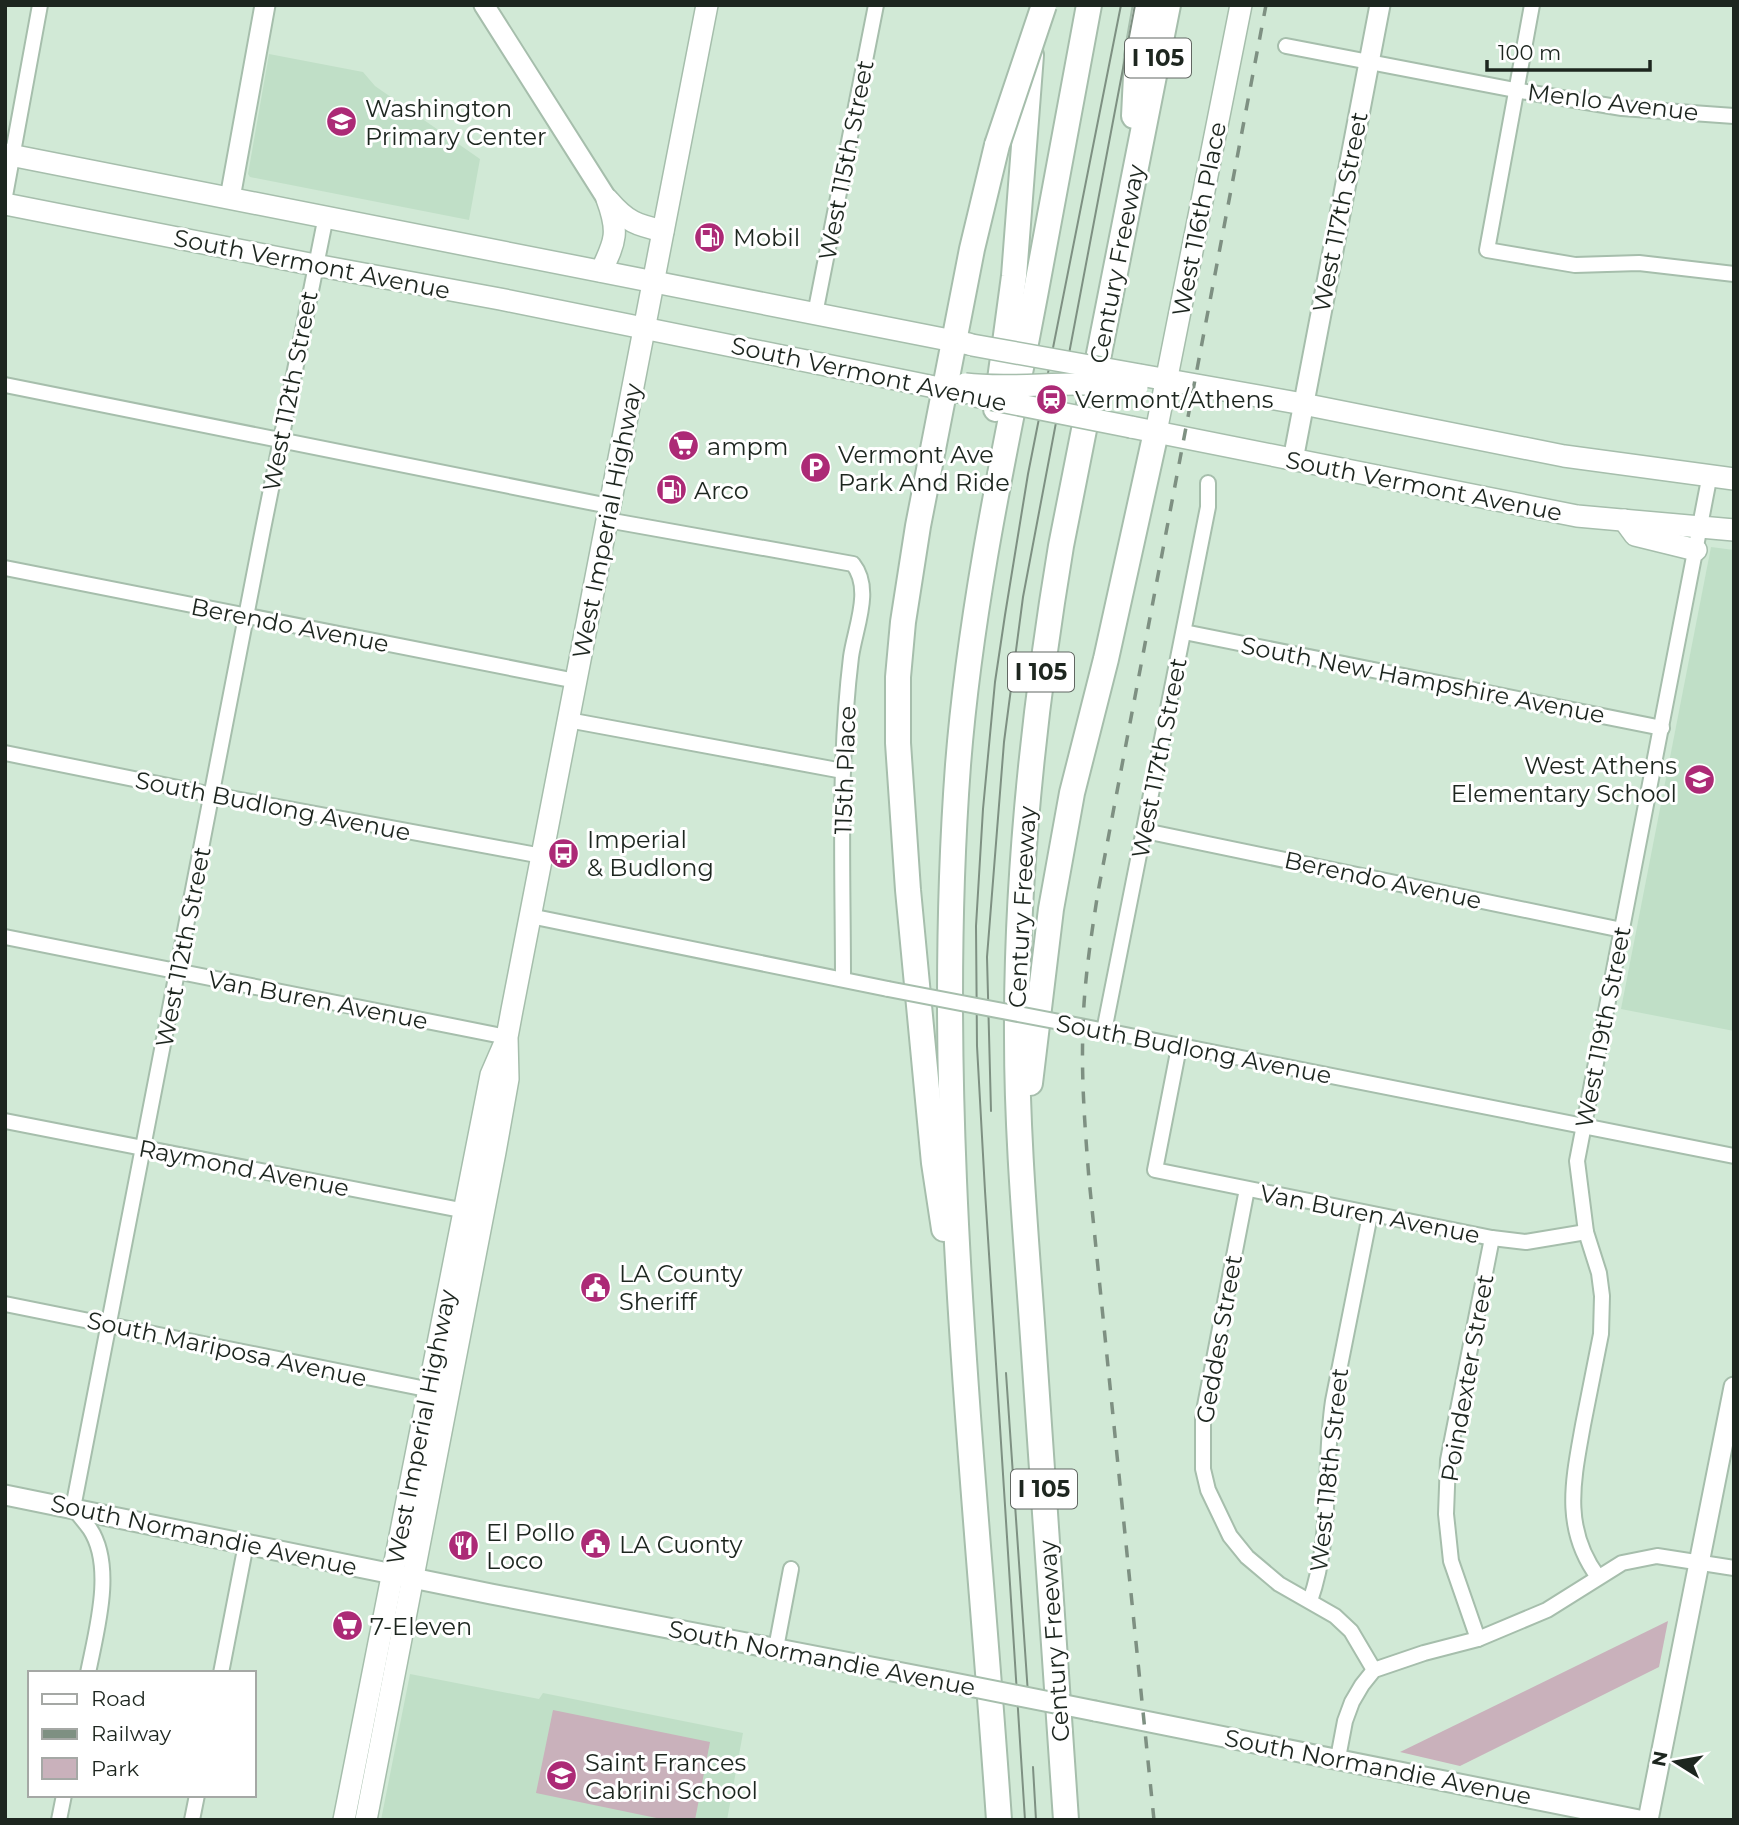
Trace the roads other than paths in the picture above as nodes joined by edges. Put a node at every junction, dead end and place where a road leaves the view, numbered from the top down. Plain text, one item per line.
1 (40, 5) edge
2 (265, 5) edge
3 (484, 5) edge
4 (707, 5) edge
5 (876, 5) edge
6 (1035, 5) edge
7 (1044, 5) edge
8 (1089, 5) edge
9 (1104, 5) edge
10 (1146, 5) edge
11 (1168, 5) edge
12 (1179, 5) edge
13 (1241, 5) edge
14 (1380, 5) edge
15 (1532, 5) edge
16 (1286, 46) dead end
17 (1369, 60) junction
18 (1515, 90) junction
19 (1148, 112) junction
20 (1734, 116) edge
21 (9, 155) edge
22 (1131, 194) junction
23 (5, 196) edge
24 (230, 198) junction
25 (607, 199) junction
26 (5, 204) edge
27 (326, 216) junction
28 (663, 231) junction
29 (315, 265) junction
30 (601, 271) junction
31 (1734, 274) edge
32 (653, 283) junction
33 (815, 314) junction
34 (644, 327) junction
35 (1026, 342) junction
36 (963, 343) junction
37 (1167, 379) junction
38 (1139, 381) junction
39 (5, 385) edge
40 (957, 389) junction
41 (1303, 404) junction
42 (1156, 432) junction
43 (280, 441) junction
44 (1293, 460) junction
45 (1710, 474) junction
46 (1734, 479) edge
47 (1208, 483) dead end
48 (608, 513) junction
49 (1624, 520) junction
50 (1701, 526) junction
51 (1734, 530) edge
52 (1696, 550) junction
53 (5, 568) edge
54 (246, 617) junction
55 (1184, 632) junction
56 (576, 681) junction
57 (568, 720) junction
58 (962, 724) junction
59 (1662, 728) junction
60 (5, 753) edge
61 (843, 771) junction
62 (213, 795) junction
63 (1145, 831) junction
64 (542, 856) junction
65 (530, 916) junction
66 (1622, 930) junction
67 (5, 937) edge
68 (177, 972) junction
69 (844, 979) junction
70 (1104, 1031) junction
71 (507, 1037) junction
72 (1179, 1047) junction
73 (491, 1075) junction
74 (5, 1121) edge
75 (1583, 1127) junction
76 (1734, 1140) edge
77 (144, 1149) junction
78 (1732, 1156) edge
79 (1021, 1158) junction
80 (489, 1185) junction
81 (1247, 1189) junction
82 (473, 1213) junction
83 (1370, 1215) junction
84 (1586, 1232) junction
85 (1492, 1238) junction
86 (960, 1290) junction
87 (5, 1304) edge
88 (110, 1325) junction
89 (1734, 1387) edge
90 (438, 1392) junction
91 (5, 1495) edge
92 (73, 1508) junction
93 (246, 1544) junction
94 (1700, 1562) junction
95 (1734, 1568) edge
96 (791, 1569) dead end
97 (401, 1575) junction
98 (1598, 1577) junction
99 (1310, 1601) junction
100 (1478, 1639) junction
101 (776, 1648) junction
102 (1374, 1670) junction
103 (88, 1671) edge
104 (221, 1671) edge
105 (1338, 1758) junction
106 (64, 1797) edge
107 (197, 1797) edge
108 (59, 1820) edge
109 (192, 1820) edge
110 (344, 1820) edge
111 (366, 1820) edge
112 (999, 1820) edge
113 (1066, 1820) edge
114 (1639, 1820) edge
115 (1648, 1820) edge

1 - 21 street
2 - 24 main road
3 - 25 main road
4 - 28 main road, West Imperial Highway
5 - 33 street, West 115th Street
6 - 58 highway
7 - 36 highway, bridge
8 - 35 highway, I 105
9 - 35 highway
10 - 22 highway
11 - 19 highway, Century Freeway / I 105
12 - 19 highway
13 - 37 main road, West 116th Place
14 - 17 main road, West 117th Street
15 - 18 street
16 - 17 street, Menlo Avenue
17 - 18 street, Menlo Avenue
17 - 41 main road, West 117th Street
18 - 20 street, Menlo Avenue
18 - 31 street
19 - 22 highway, Century Freeway / I 105
21 - 23 street
21 - 24 main road, South Vermont Avenue
22 - 79 highway, Century Freeway / I 105
24 - 27 main road, South Vermont Avenue
25 - 28 main road
25 - 30 main road
26 - 29 main road, South Vermont Avenue
27 - 29 street, West 112th Street
27 - 30 main road, South Vermont Avenue
28 - 32 main road, West Imperial Highway
29 - 34 main road, South Vermont Avenue
29 - 43 street, West 112th Street
30 - 32 main road, South Vermont Avenue
32 - 33 main road, South Vermont Avenue
32 - 34 main road, West Imperial Highway
33 - 36 main road, South Vermont Avenue
34 - 40 main road, South Vermont Avenue
34 - 48 main road, West Imperial Highway
35 - 58 highway, I 105
36 - 38 main road, South Vermont Avenue, bridge
36 - 40 highway
37 - 38 main road, South Vermont Avenue
37 - 41 main road, South Vermont Avenue
37 - 42 main road, West 116th Place
38 - 40 main road, bridge
39 - 43 street
40 - 42 main road, South Vermont Avenue, bridge
40 - 86 highway
41 - 44 main road, West 117th Street
41 - 45 main road, South Vermont Avenue
42 - 44 main road, South Vermont Avenue
42 - 79 highway
43 - 48 street
43 - 54 street, West 112th Street
44 - 49 main road, South Vermont Avenue
45 - 46 main road, South Vermont Avenue
45 - 50 street, West 119th Street
47 - 55 street, West 117th Street
48 - 56 main road, West Imperial Highway
48 - 61 street, 115th Place
49 - 50 main road, South Vermont Avenue
49 - 52 main road
50 - 51 main road, South Vermont Avenue
50 - 52 street, West 119th Street
52 - 59 street, West 119th Street
53 - 54 street, Berendo Avenue
54 - 56 street, Berendo Avenue
54 - 62 street, West 112th Street
55 - 59 street, South New Hampshire Avenue
55 - 63 street, West 117th Street
56 - 57 main road, West Imperial Highway
57 - 61 street
57 - 64 main road, West Imperial Highway
58 - 86 highway, I 105
59 - 66 street, West 119th Street
60 - 62 street, South Budlong Avenue
61 - 69 street, 115th Place
62 - 64 street, South Budlong Avenue
62 - 68 street, West 112th Street
63 - 66 street, Berendo Avenue
63 - 70 street, West 117th Street
64 - 65 main road, West Imperial Highway
65 - 69 street, South Budlong Avenue
65 - 71 main road, West Imperial Highway
66 - 75 street, West 119th Street
67 - 68 street, Van Buren Avenue
68 - 71 street, Van Buren Avenue
68 - 77 street, West 112th Street
69 - 70 street, South Budlong Avenue, bridge
70 - 72 street, South Budlong Avenue
71 - 73 main road, West Imperial Highway
71 - 80 main road, West Imperial Highway
72 - 75 street, South Budlong Avenue
72 - 81 street, Van Buren Avenue
73 - 80 main road
73 - 82 main road, West Imperial Highway
74 - 77 street, Raymond Avenue
75 - 78 street, South Budlong Avenue
75 - 84 street, West 119th Street
76 - 78 street
77 - 82 street, Raymond Avenue
77 - 88 street, West 112th Street
79 - 113 highway, Century Freeway / I 105
80 - 82 main road, West Imperial Highway
81 - 83 street, Van Buren Avenue
81 - 99 street, Geddes Street
82 - 90 main road, West Imperial Highway
83 - 85 street, Van Buren Avenue
83 - 99 street, West 118th Street
84 - 85 street, Van Buren Avenue
84 - 98 street, West 119th Street
85 - 100 street, Poindexter Street
86 - 112 highway, I 105
87 - 88 street, South Mariposa Avenue
88 - 90 street, South Mariposa Avenue
88 - 92 street, West 112th Street
89 - 94 main road
90 - 97 main road, West Imperial Highway
91 - 92 main road, South Normandie Avenue
92 - 93 main road, South Normandie Avenue
92 - 103 street
93 - 97 main road, South Normandie Avenue
93 - 104 street
94 - 95 street
94 - 98 street
94 - 115 main road
96 - 101 street
97 - 101 main road, South Normandie Avenue
97 - 110 main road, West Imperial Highway
97 - 111 main road, West Imperial Highway
98 - 100 street
99 - 102 street, Geddes Street
100 - 102 street
101 - 105 main road, South Normandie Avenue, bridge
102 - 105 street
105 - 114 main road, South Normandie Avenue
106 - 108 street
107 - 109 street

